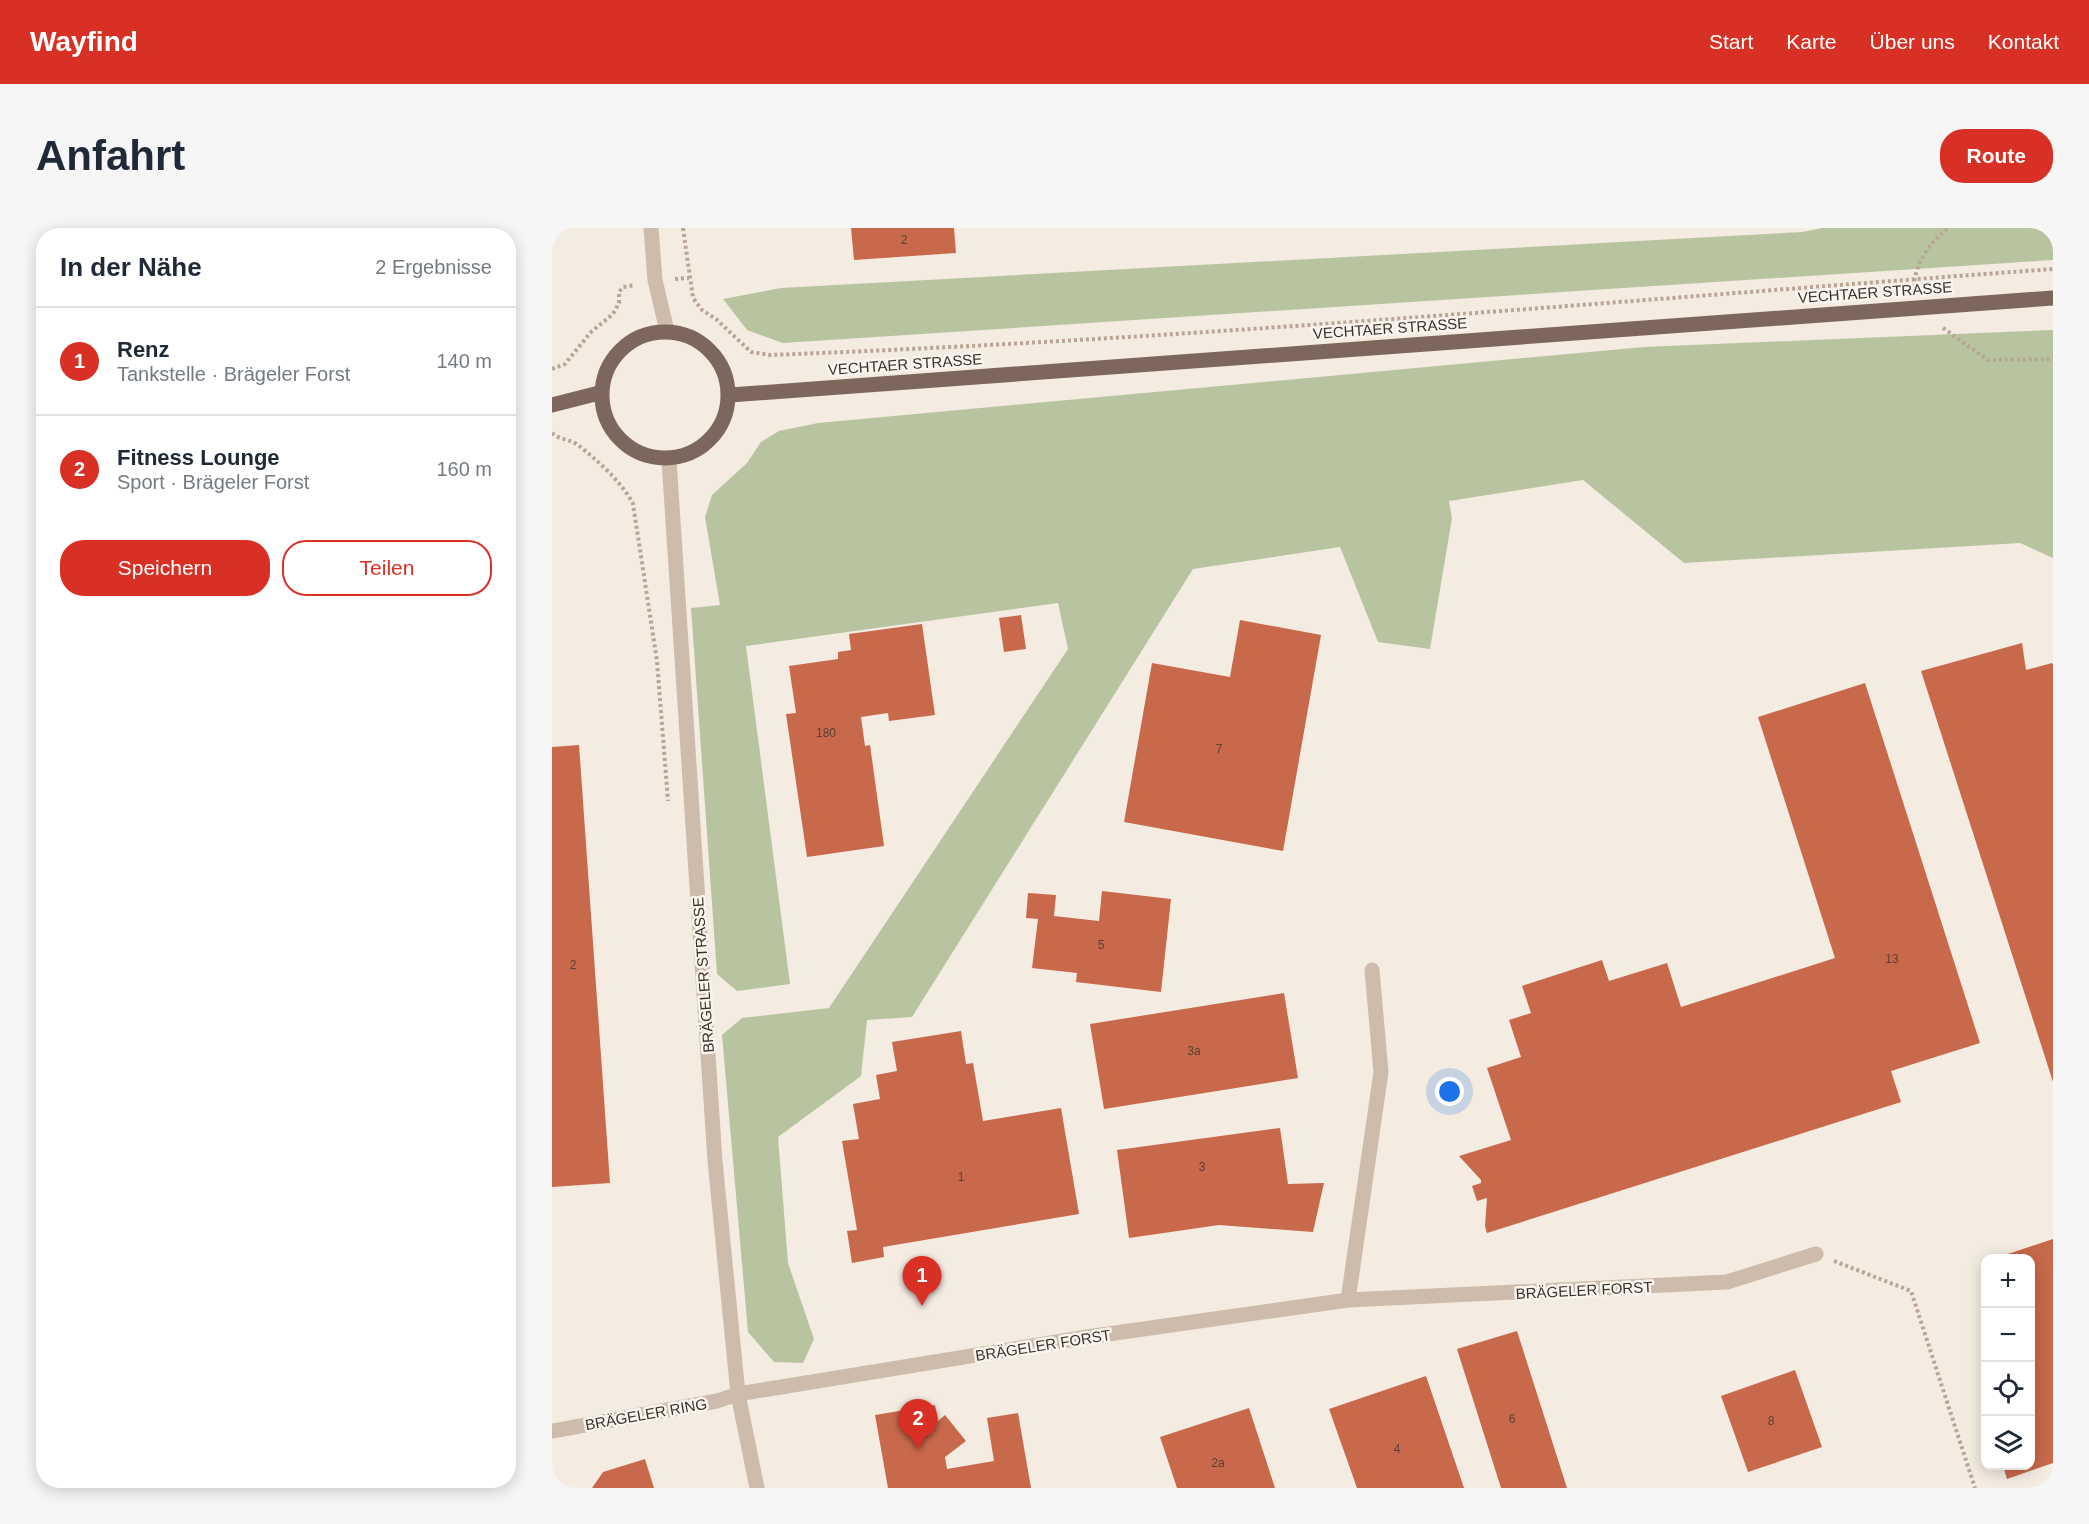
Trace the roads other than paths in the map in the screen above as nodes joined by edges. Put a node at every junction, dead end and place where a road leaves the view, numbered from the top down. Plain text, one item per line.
1 (651, 228) edge
2 (2053, 298) edge
3 (667, 331) junction
4 (599, 393) junction
5 (730, 395) junction
6 (552, 405) edge
7 (669, 460) junction
8 (1372, 970) dead end
9 (1816, 1254) road end
10 (1348, 1300) junction
11 (738, 1394) junction
12 (552, 1431) edge
13 (757, 1488) edge

1 - 3 street
2 - 5 main road, VECHTAER STRASSE
3 - 4 main road
3 - 5 main road
4 - 6 main road
4 - 7 main road
5 - 7 main road
7 - 11 street, BRÄGELER STRASSE
8 - 10 street
9 - 10 street, BRÄGELER FORST
10 - 11 street, BRÄGELER FORST
11 - 12 street, BRÄGELER RING
11 - 13 street, BRÄGELER STRASSE

